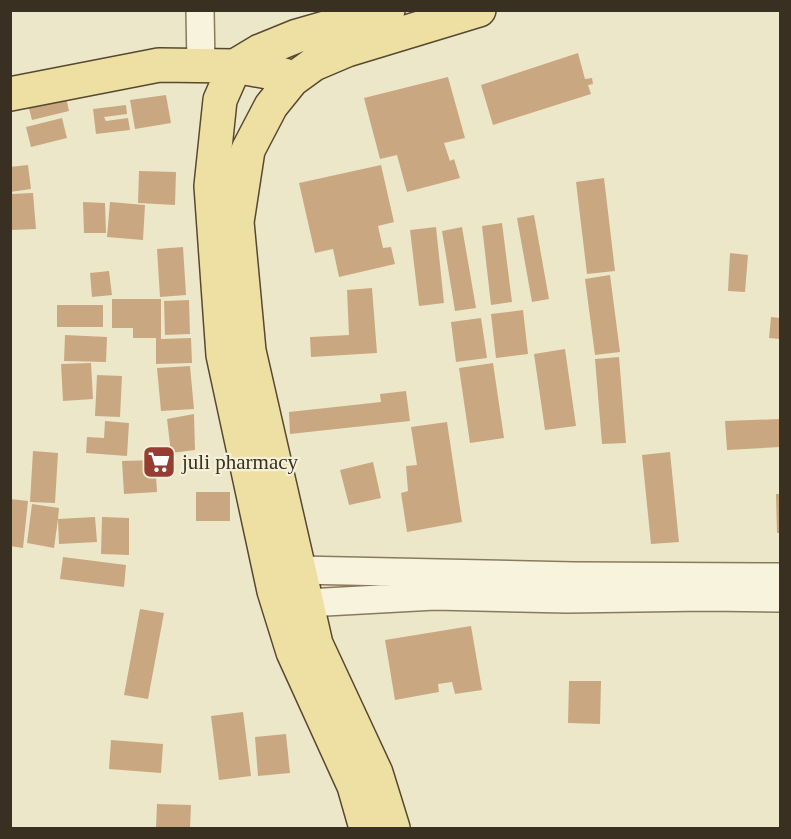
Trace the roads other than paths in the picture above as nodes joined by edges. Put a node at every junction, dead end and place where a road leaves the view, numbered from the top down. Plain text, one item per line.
1 (200, 10) edge
2 (388, 10) edge
3 (479, 10) edge
4 (201, 65) junction
5 (236, 66) junction
6 (292, 80) junction
7 (10, 94) edge
8 (299, 570) junction
9 (780, 577) edge
10 (780, 598) edge
11 (307, 603) junction
12 (366, 828) edge
13 (393, 828) edge

1 - 4 street
2 - 5 main road
3 - 6 main road
4 - 5 main road
4 - 7 main road
5 - 6 main road
5 - 12 main road
6 - 8 main road
8 - 9 street
8 - 11 main road
10 - 11 street
11 - 13 main road

